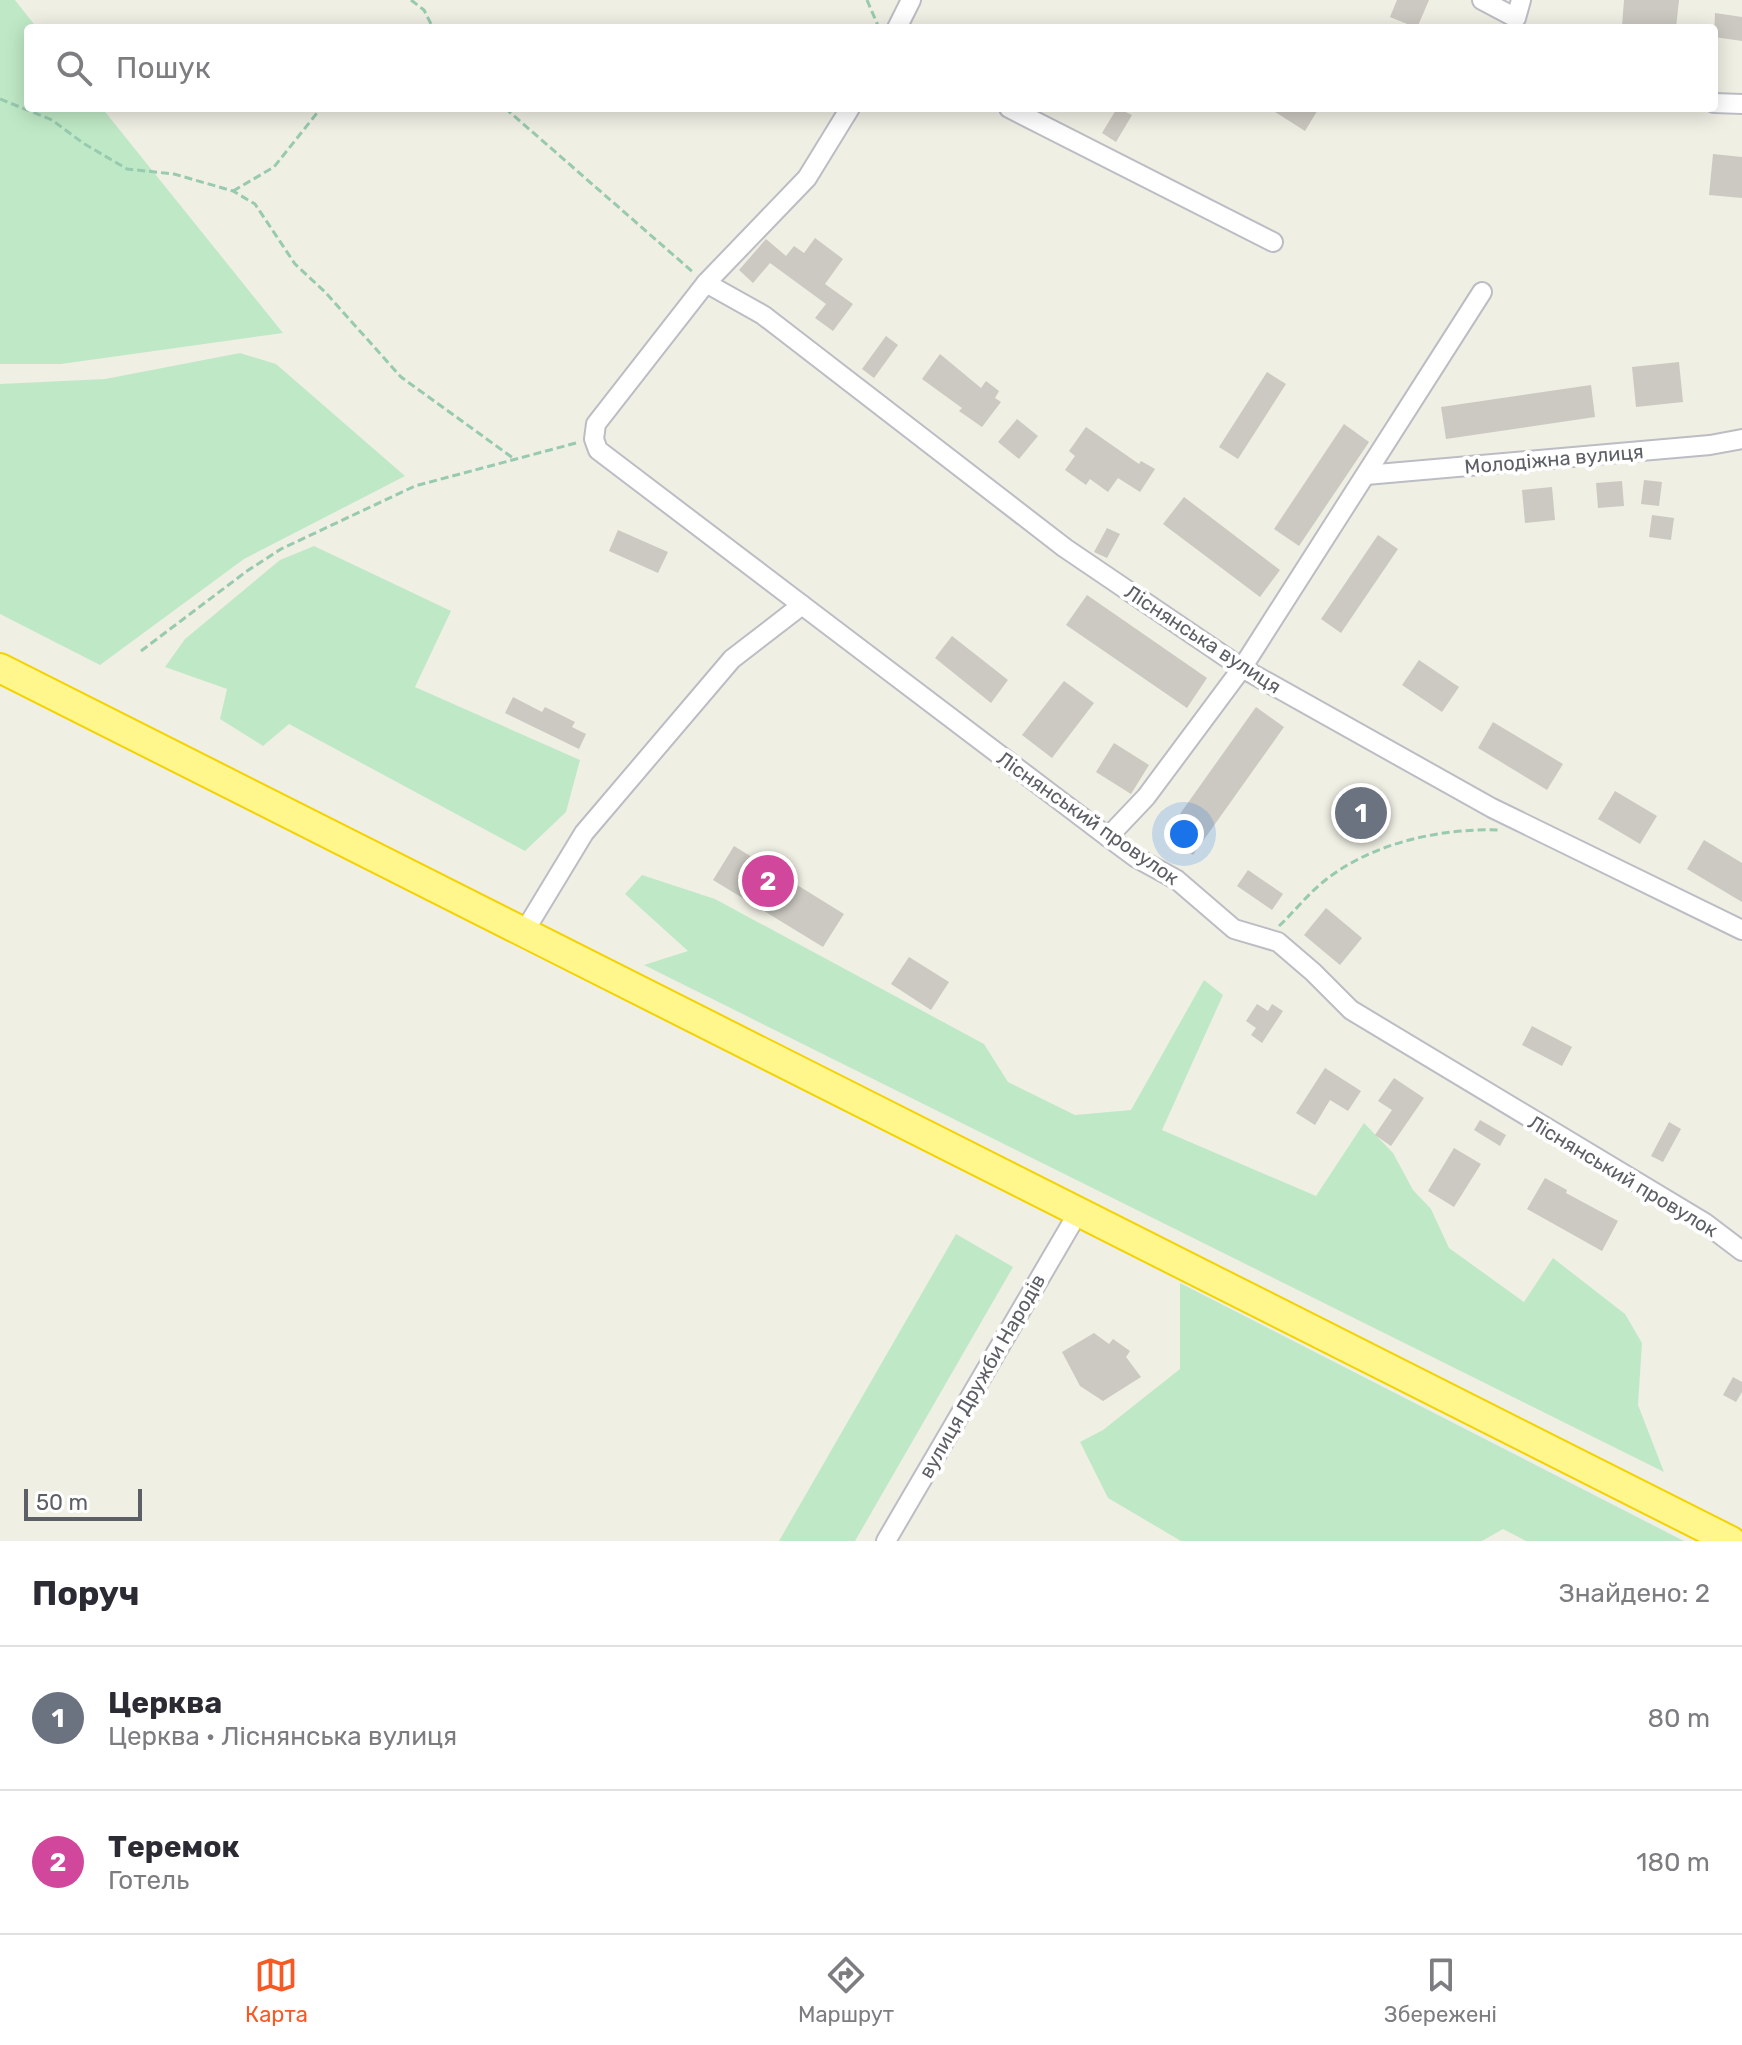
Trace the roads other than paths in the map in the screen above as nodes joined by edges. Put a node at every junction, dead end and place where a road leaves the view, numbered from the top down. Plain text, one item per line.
1 (911, 0) edge
2 (1482, 0) edge
3 (1519, 15) edge
4 (899, 24) edge
5 (1718, 103) edge
6 (1742, 104) edge
7 (848, 112) edge
8 (1017, 112) edge
9 (1273, 242) dead end
10 (706, 283) junction
11 (1482, 292) dead end
12 (1742, 439) edge
13 (1366, 475) junction
14 (802, 605) junction
15 (0, 668) edge
16 (1242, 668) junction
17 (1108, 837) junction
18 (1742, 930) edge
19 (524, 932) junction
20 (1079, 1211) junction
21 (1742, 1251) edge
22 (886, 1541) edge
23 (1731, 1541) edge

1 - 4 street
2 - 3 street
5 - 6 street
7 - 10 street
8 - 9 street
10 - 14 street, Ліснянський провулок
10 - 16 street, Ліснянська вулиця
11 - 13 street
12 - 13 street, Молодіжна вулиця
13 - 16 street
14 - 17 street, Ліснянський провулок
14 - 19 street
15 - 19 highway
16 - 17 street
16 - 18 street, Ліснянська вулиця
17 - 21 street, Ліснянський провулок
19 - 20 highway
20 - 22 street, вулиця Дружби Народів
20 - 23 highway

